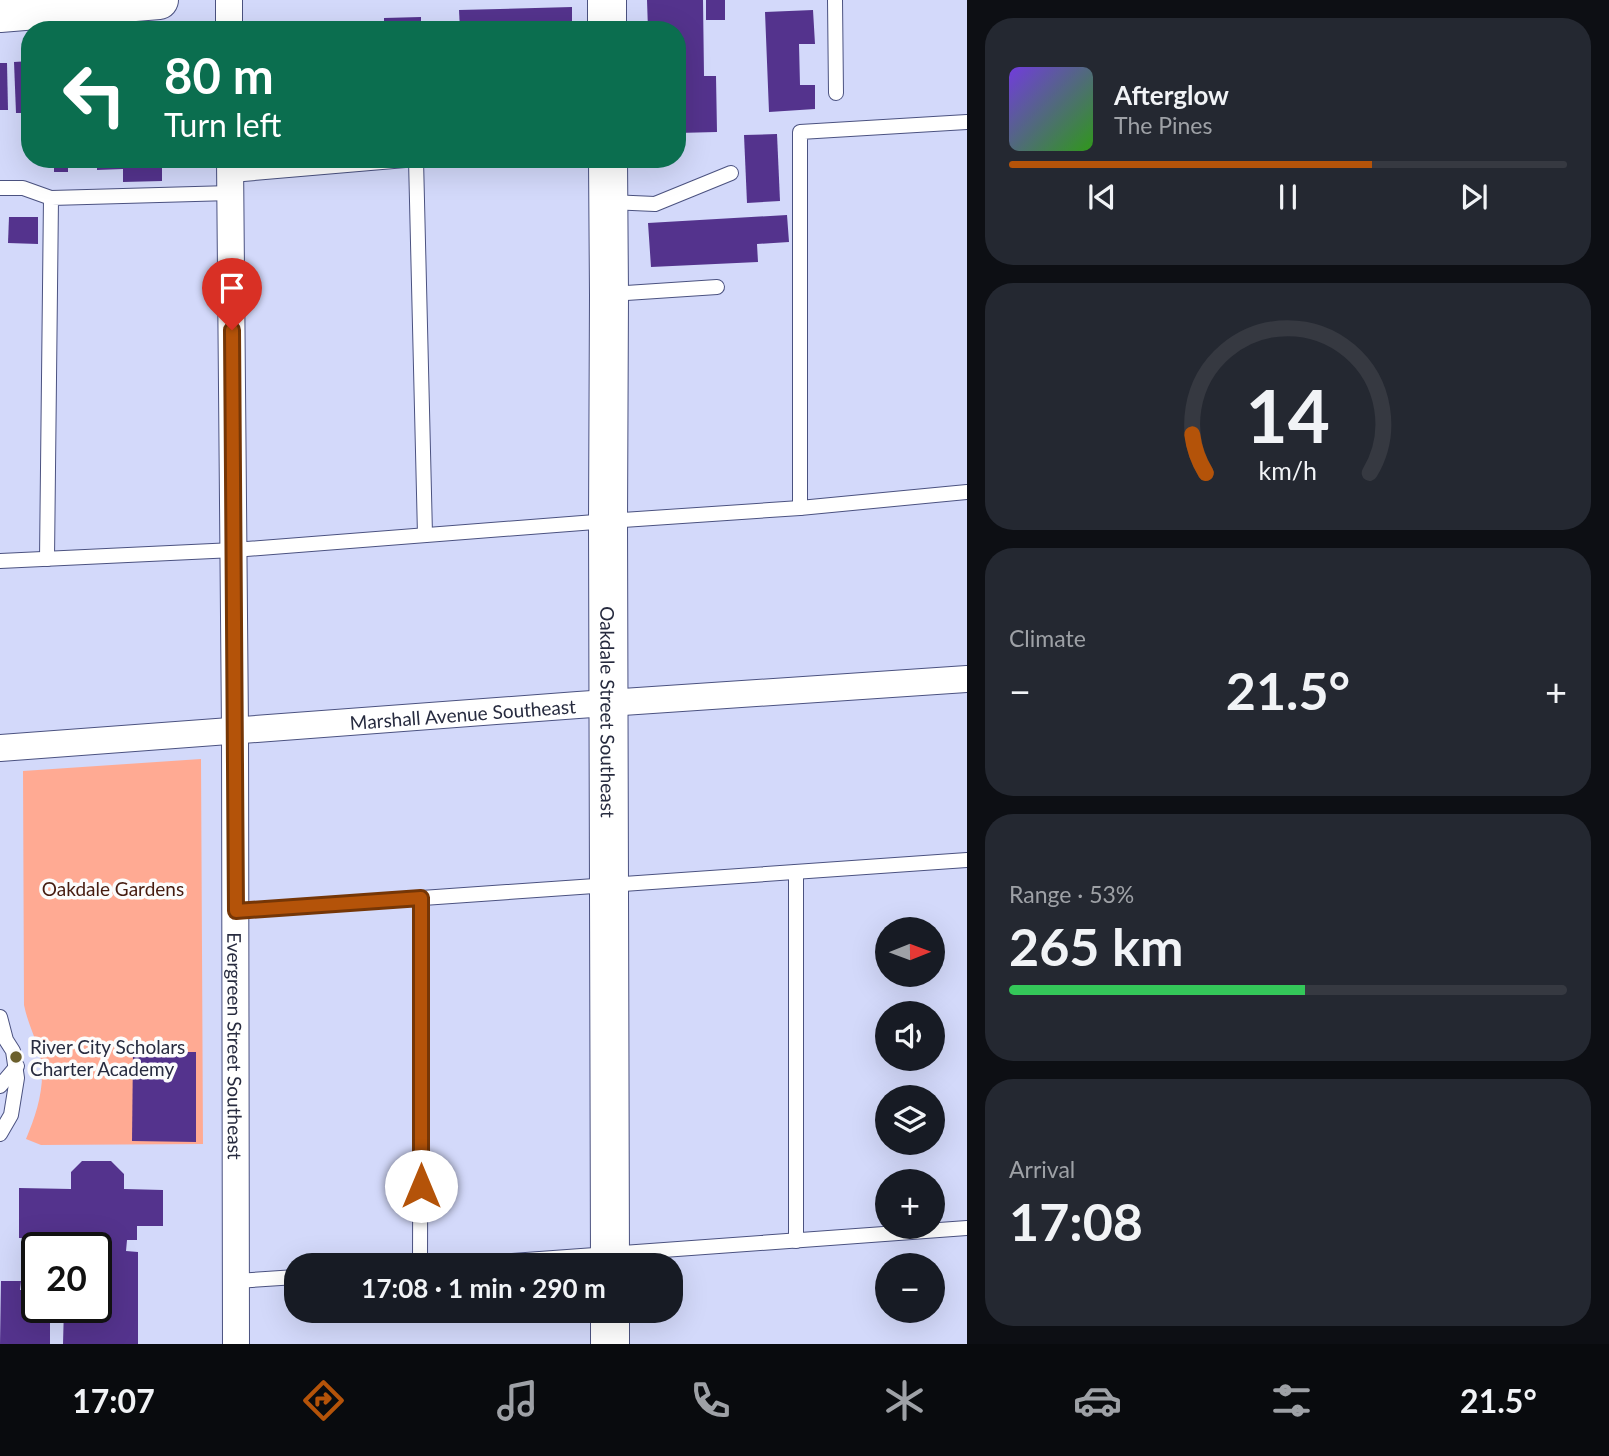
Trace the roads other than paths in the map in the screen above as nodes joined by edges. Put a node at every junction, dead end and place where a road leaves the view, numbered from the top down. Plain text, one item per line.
1 (159, 0) edge
2 (229, 0) edge
3 (607, 0) edge
4 (835, 0) edge
5 (0, 13) edge
6 (229, 21) edge
7 (607, 21) edge
8 (836, 93) dead end
9 (967, 122) edge
10 (318, 168) edge
11 (416, 168) edge
12 (608, 168) edge
13 (731, 173) dead end
14 (231, 176) edge
15 (0, 188) edge
16 (51, 198) junction
17 (608, 202) junction
18 (717, 287) dead end
19 (609, 295) junction
20 (967, 492) edge
21 (800, 508) junction
22 (608, 520) junction
23 (425, 535) junction
24 (234, 550) junction
25 (47, 559) junction
26 (0, 561) edge
27 (967, 679) edge
28 (608, 703) junction
29 (235, 730) junction
30 (0, 748) edge
31 (967, 860) edge
32 (796, 872) junction
33 (608, 885) junction
34 (421, 898) junction
35 (236, 911) junction
36 (0, 1017) edge
37 (17, 1066) junction
38 (0, 1086) edge
39 (0, 1134) edge
40 (967, 1228) edge
41 (796, 1241) junction
42 (420, 1253) edge
43 (610, 1253) edge
44 (679, 1253) edge
45 (284, 1278) edge
46 (236, 1281) junction
47 (610, 1323) edge
48 (236, 1344) edge
49 (610, 1344) edge

1 - 5 street
2 - 6 street
3 - 7 street
4 - 8 lane
9 - 21 lane
10 - 14 lane
11 - 23 lane
12 - 17 street, Oakdale Street Southeast
13 - 17 lane
14 - 16 lane
14 - 24 street, Evergreen Street Southeast
15 - 16 lane
16 - 25 lane
17 - 19 street, Oakdale Street Southeast
18 - 19 lane
19 - 22 street, Oakdale Street Southeast
20 - 21 lane
21 - 22 lane
22 - 23 lane
22 - 28 street, Oakdale Street Southeast
23 - 24 lane
24 - 25 lane
24 - 29 street, Evergreen Street Southeast
25 - 26 lane
27 - 28 street, Marshall Avenue Southeast
28 - 29 street, Marshall Avenue Southeast
28 - 33 street, Oakdale Street Southeast
29 - 30 street, Marshall Avenue Southeast
29 - 35 street, Evergreen Street Southeast
31 - 32 lane
32 - 33 lane
32 - 41 lane
33 - 34 lane
33 - 43 street, Oakdale Street Southeast
34 - 35 lane
34 - 42 lane
35 - 46 street, Evergreen Street Southeast
36 - 37 lane
37 - 38 lane
37 - 39 lane
40 - 41 lane
41 - 44 lane
45 - 46 lane
46 - 48 street, Evergreen Street Southeast
47 - 49 street

